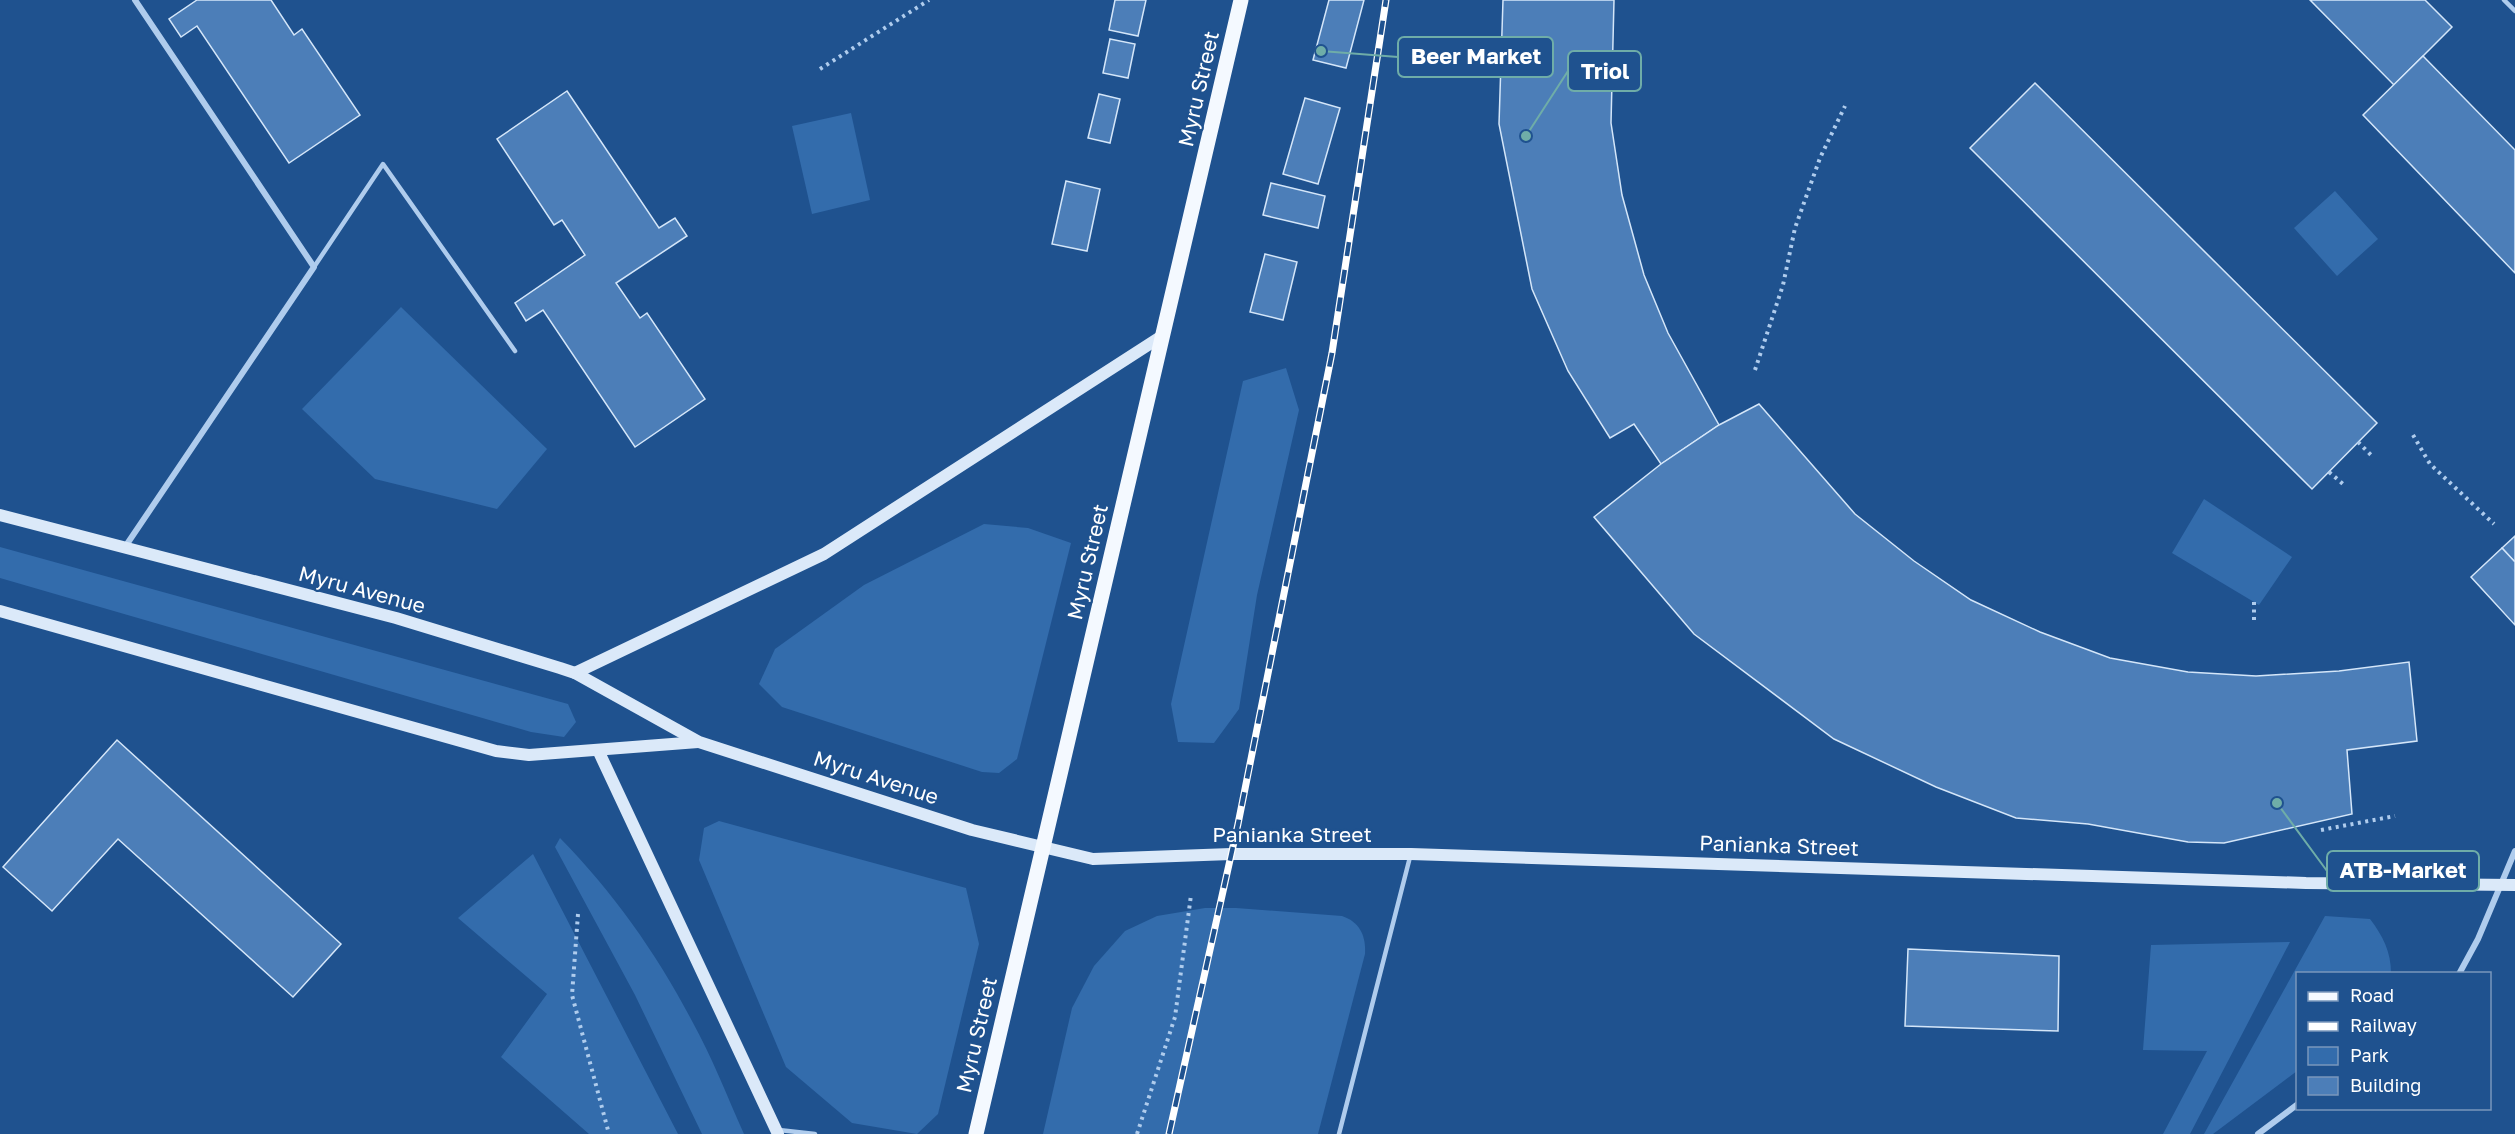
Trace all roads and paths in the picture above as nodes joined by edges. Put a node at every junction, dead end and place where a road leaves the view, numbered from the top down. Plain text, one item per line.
1 (135, 0) edge
2 (929, 0) edge
3 (1241, 0) edge
4 (2504, 0) edge
5 (2515, 11) edge
6 (820, 69) dead end
7 (1845, 106) dead end
8 (314, 267) junction
9 (1162, 336) junction
10 (515, 351) dead end
11 (1755, 370) dead end
12 (2413, 435) dead end
13 (2358, 442) dead end
14 (2371, 455) dead end
15 (2329, 472) dead end
16 (2343, 484) dead end
17 (0, 515) edge
18 (2494, 524) dead end
19 (125, 548) junction
20 (2254, 602) dead end
21 (0, 611) edge
22 (2254, 620) dead end
23 (574, 673) junction
24 (699, 742) junction
25 (598, 750) junction
26 (2395, 816) dead end
27 (2321, 830) dead end
28 (1042, 848) junction
29 (2515, 851) edge
30 (1411, 854) junction
31 (2502, 885) junction
32 (2515, 885) edge
33 (1191, 895) dead end
34 (578, 914) dead end
35 (2459, 972) edge
36 (2296, 1106) edge
37 (777, 1132) edge
38 (609, 1134) edge
39 (815, 1134) edge
40 (976, 1134) edge
41 (1137, 1134) edge
42 (1339, 1134) edge
43 (2258, 1134) edge

1 - 8 street
2 - 6 path
3 - 9 main road, Myru Street
4 - 5 lane
7 - 11 path
8 - 10 lane
8 - 19 street
9 - 23 main road
9 - 28 main road, Myru Street
12 - 18 path
13 - 14 path
15 - 16 path
17 - 19 main road, Myru Avenue
19 - 23 main road, Myru Avenue
20 - 22 path
21 - 25 main road, Myru Avenue
23 - 24 main road, Myru Avenue
24 - 25 main road, Myru Avenue
24 - 28 main road, Myru Avenue
25 - 37 main road
26 - 27 path
28 - 30 main road, Panianka Street
28 - 40 main road, Myru Street
29 - 31 street
30 - 31 main road, Panianka Street
30 - 42 lane
31 - 32 main road, Panianka Street
31 - 35 street
33 - 41 path
34 - 38 path
36 - 43 street
37 - 39 lane

